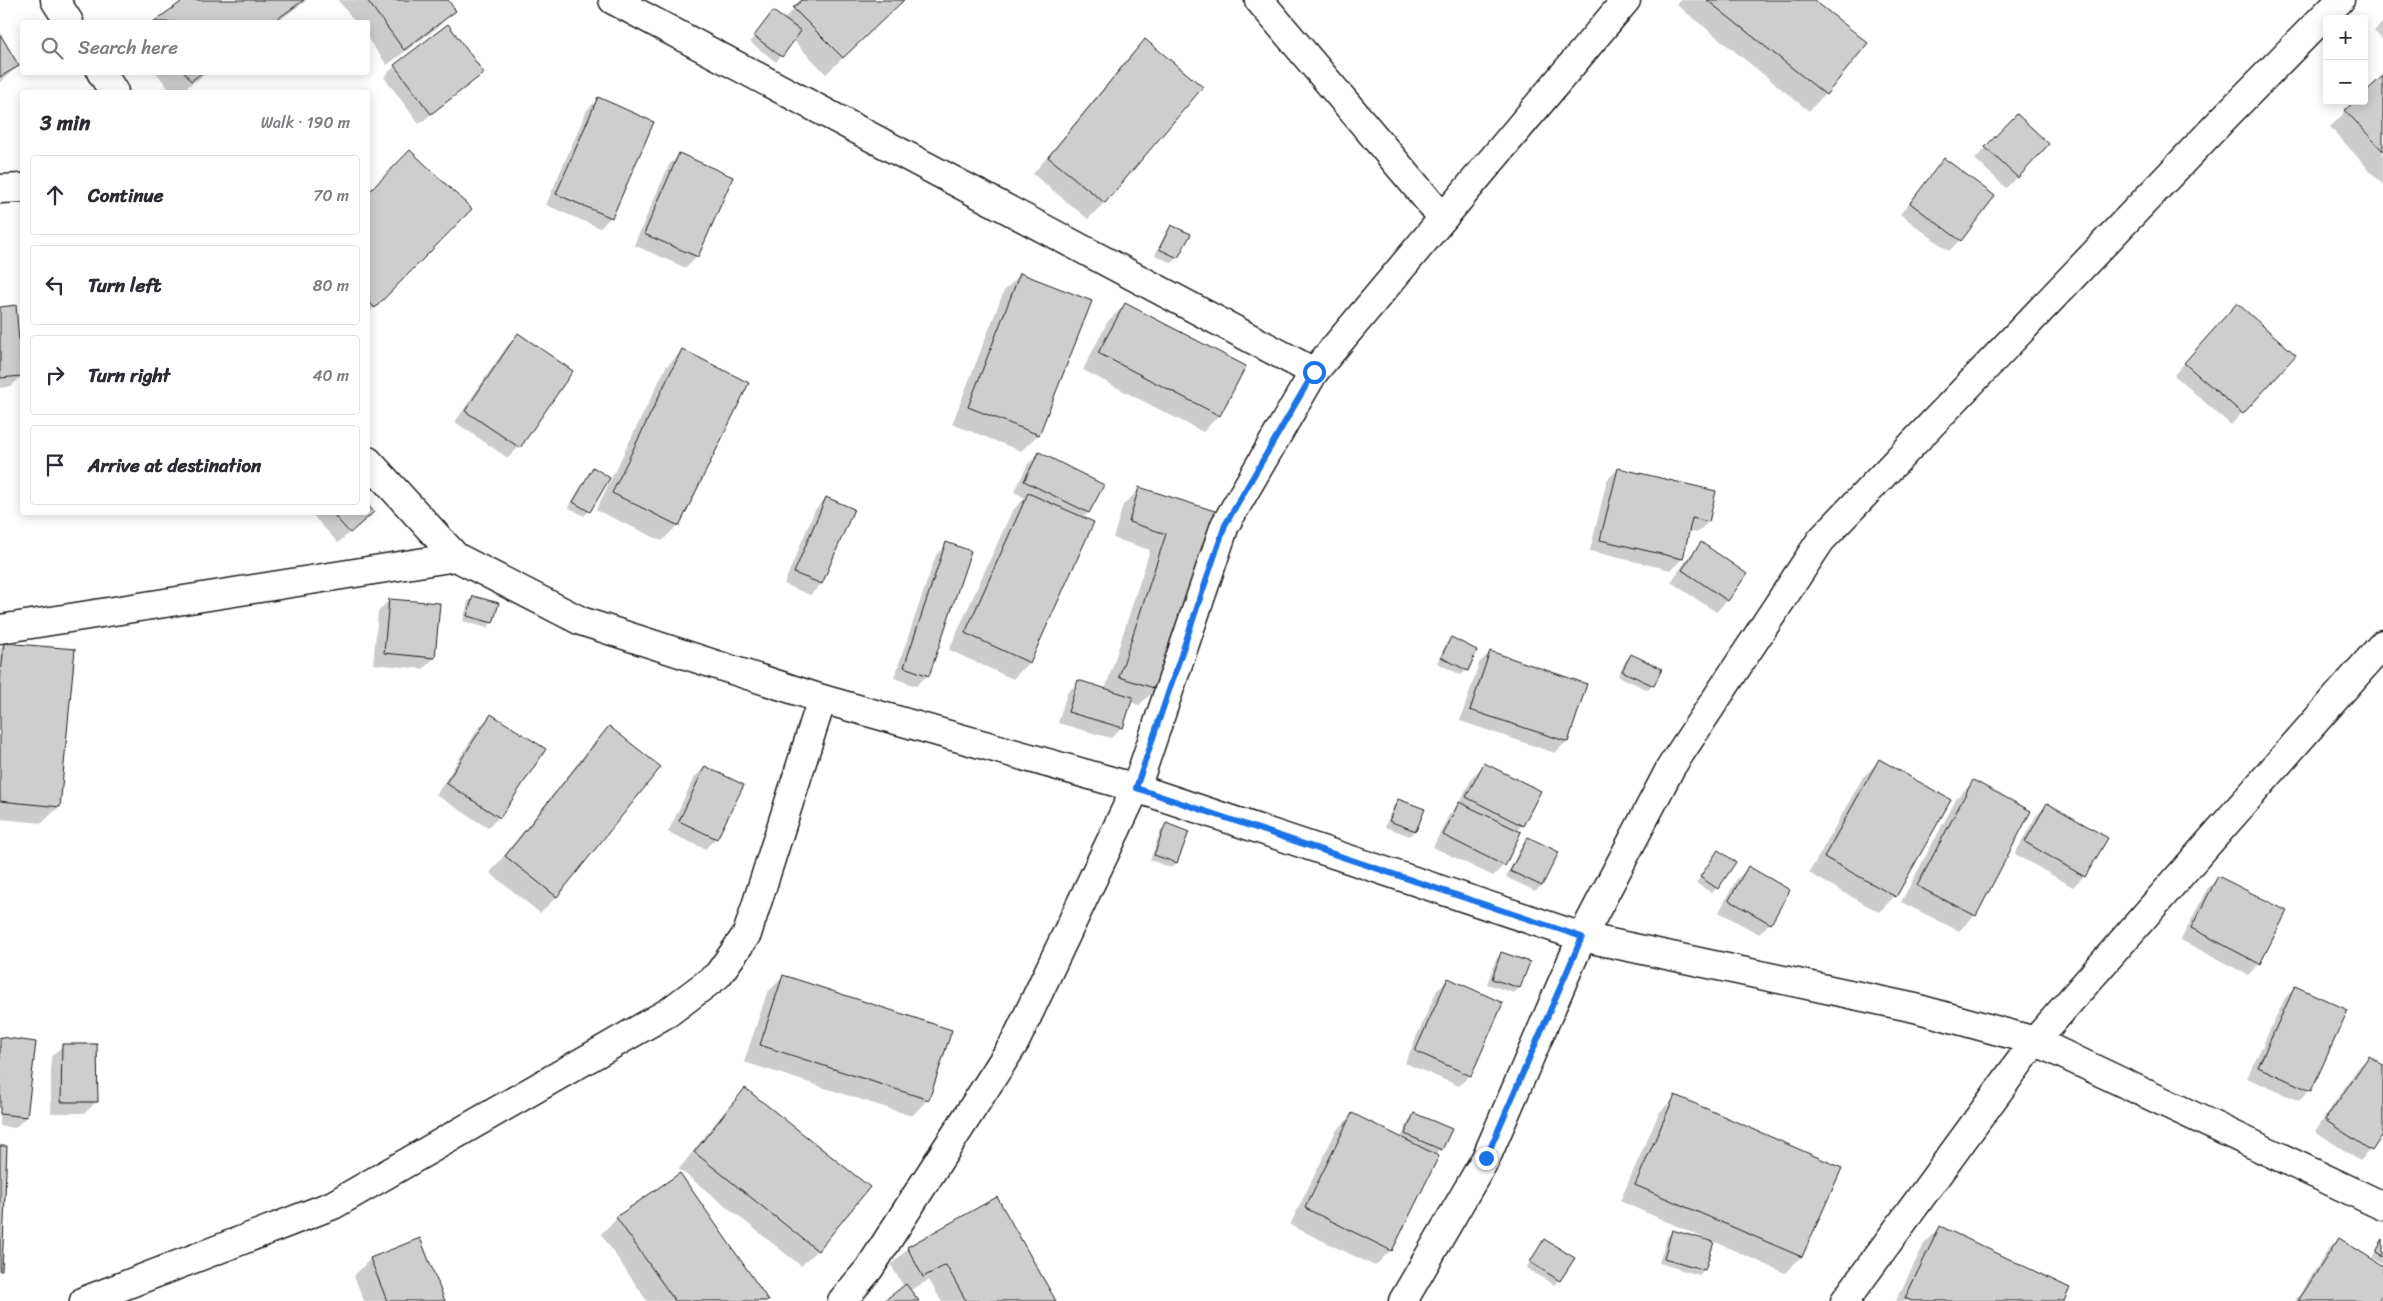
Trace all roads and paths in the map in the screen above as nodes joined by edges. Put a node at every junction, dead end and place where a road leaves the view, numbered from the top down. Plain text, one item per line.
1 (55, 0) edge
2 (613, 0) edge
3 (1259, 0) edge
4 (1626, 0) edge
5 (2340, 0) edge
6 (69, 20) edge
7 (103, 75) edge
8 (113, 90) edge
9 (20, 188) edge
10 (0, 189) edge
11 (1443, 218) junction
12 (1314, 372) junction
13 (370, 463) edge
14 (456, 557) junction
15 (0, 629) edge
16 (2383, 644) edge
17 (822, 699) junction
18 (1136, 788) junction
19 (1582, 937) junction
20 (2035, 1041) junction
21 (2383, 1206) edge
22 (84, 1301) edge
23 (842, 1301) edge
24 (1403, 1301) edge
25 (1845, 1301) edge

1 - 6 street
2 - 12 street
3 - 11 street
4 - 11 street
5 - 19 street
7 - 8 street
9 - 10 street
11 - 12 street
12 - 18 street
13 - 14 street
14 - 15 street
14 - 17 street
16 - 20 street
17 - 18 street
17 - 22 street
18 - 19 street
18 - 23 street
19 - 20 street
19 - 24 street
20 - 21 street
20 - 25 street

